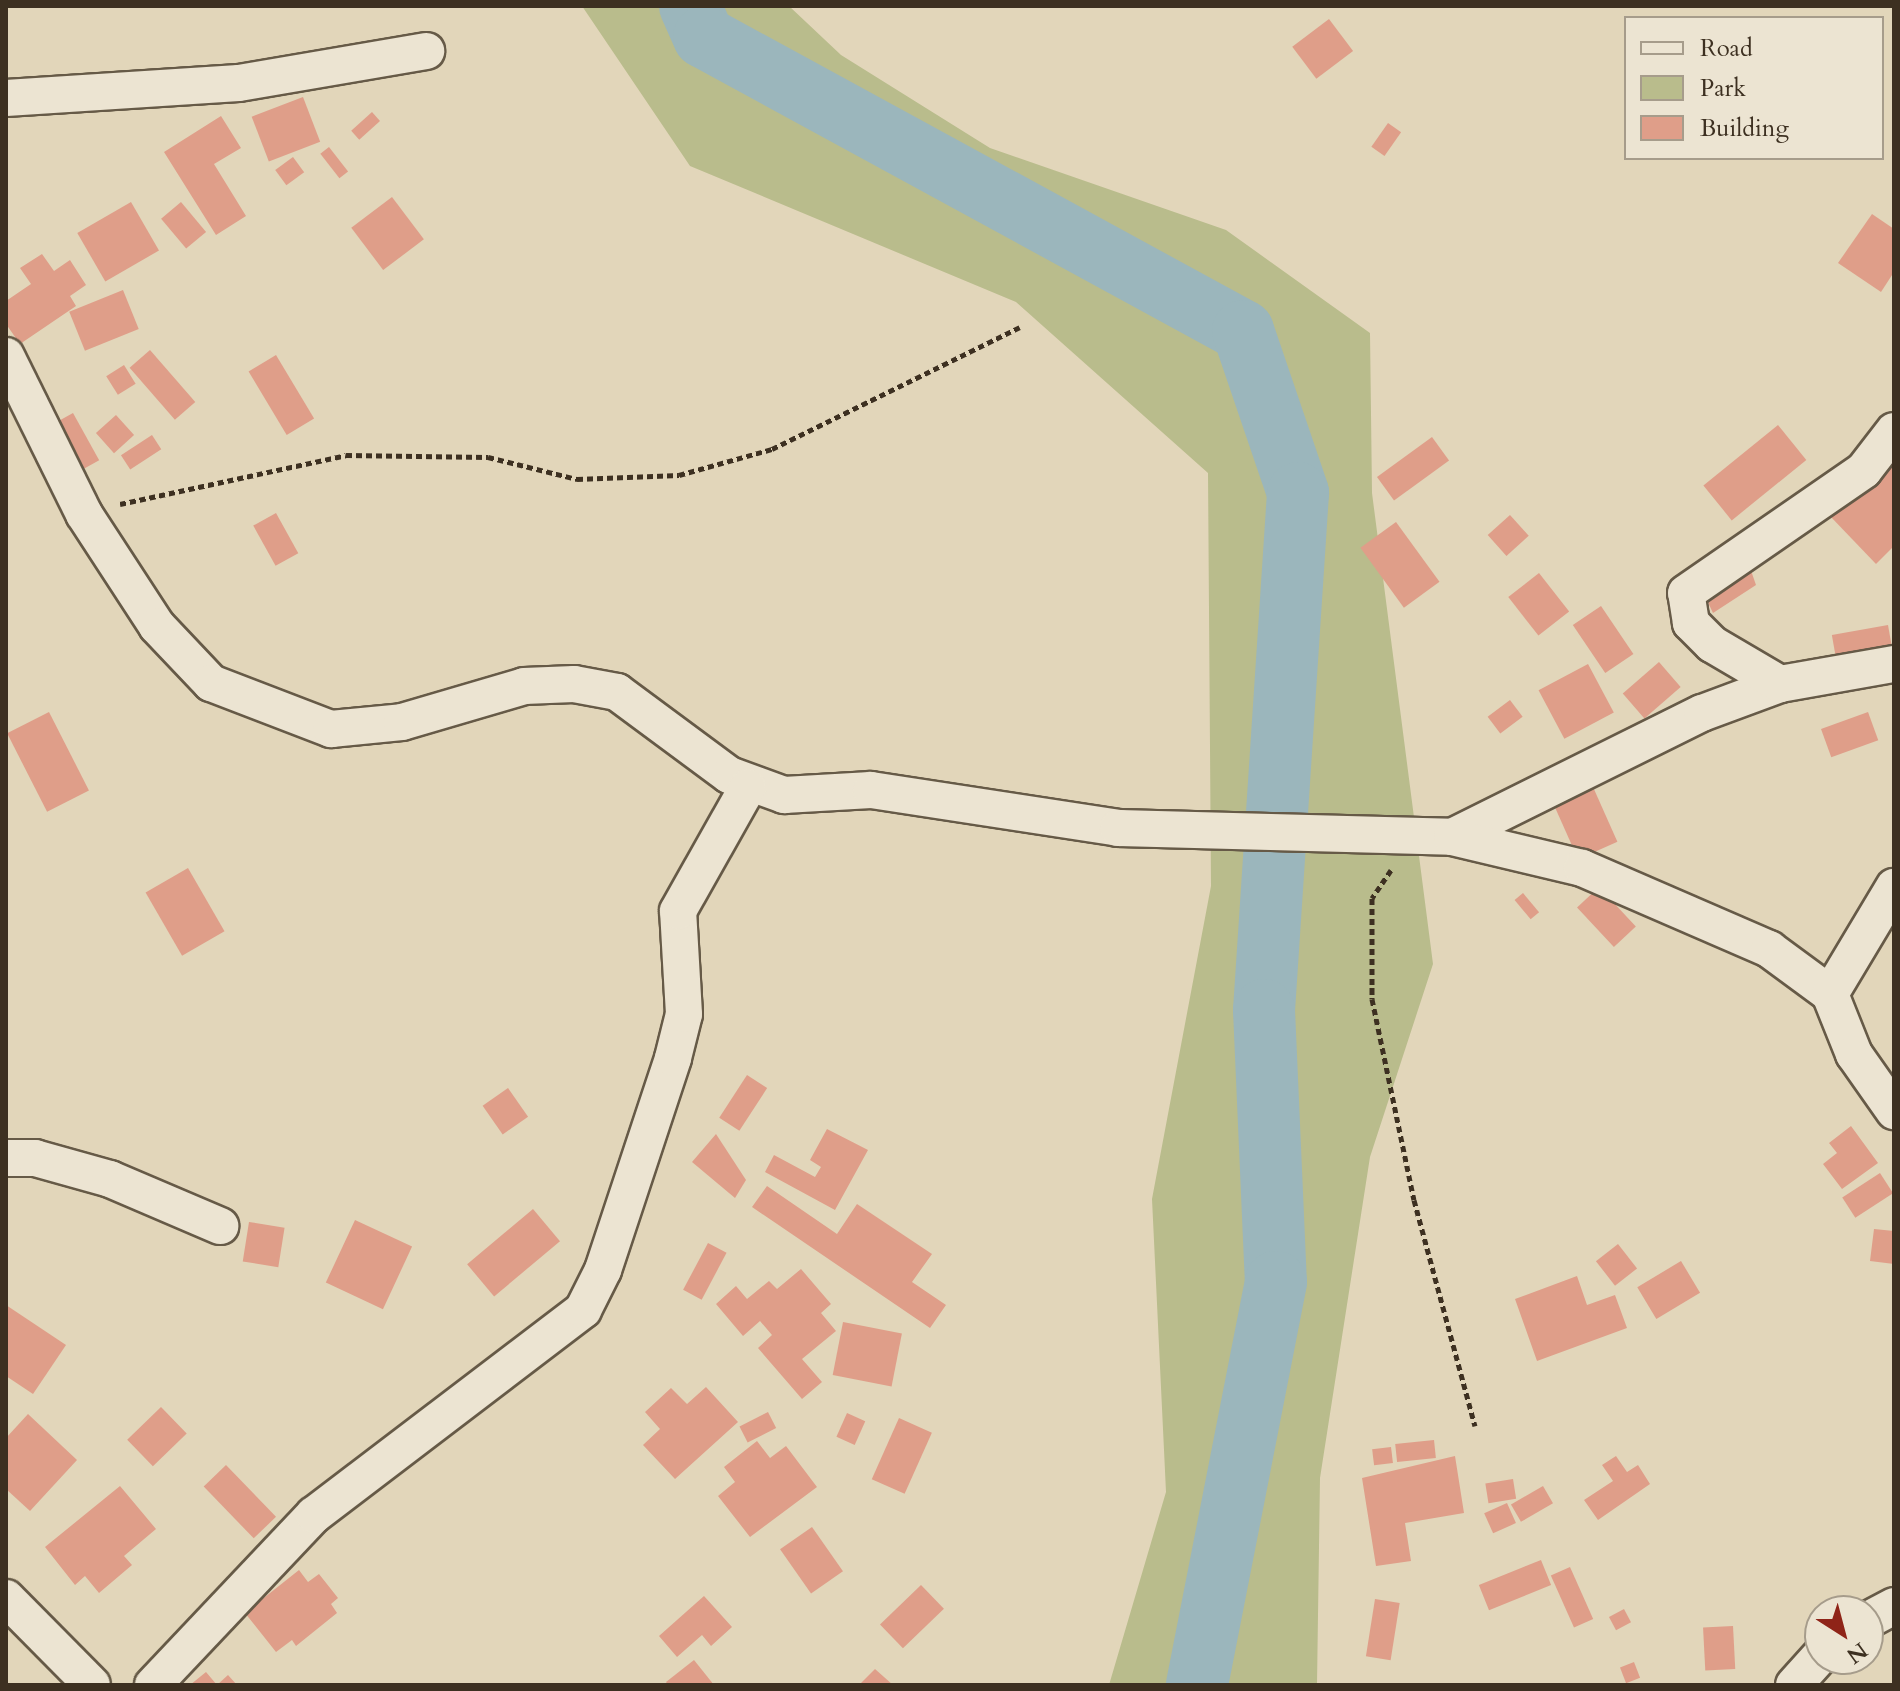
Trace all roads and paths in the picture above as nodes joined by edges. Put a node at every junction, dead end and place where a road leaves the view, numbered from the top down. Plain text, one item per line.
1 (426, 51) dead end
2 (6, 98) edge
3 (1020, 327) dead end
4 (6, 356) edge
5 (1894, 431) edge
6 (84, 514) junction
7 (1894, 664) edge
8 (1780, 684) junction
9 (748, 787) junction
10 (1452, 837) junction
11 (1404, 862) dead end
12 (1894, 887) edge
13 (1830, 994) junction
14 (1894, 1111) edge
15 (6, 1158) edge
16 (220, 1226) dead end
17 (1475, 1426) dead end
18 (6, 1598) edge
19 (92, 1685) edge
20 (153, 1685) edge

1 - 2 street
3 - 6 path
4 - 6 street
5 - 8 street
6 - 9 street
7 - 8 street
8 - 10 street
9 - 10 street
9 - 20 street
10 - 13 street
11 - 17 path
12 - 13 street
13 - 14 street
15 - 16 street
18 - 19 street

